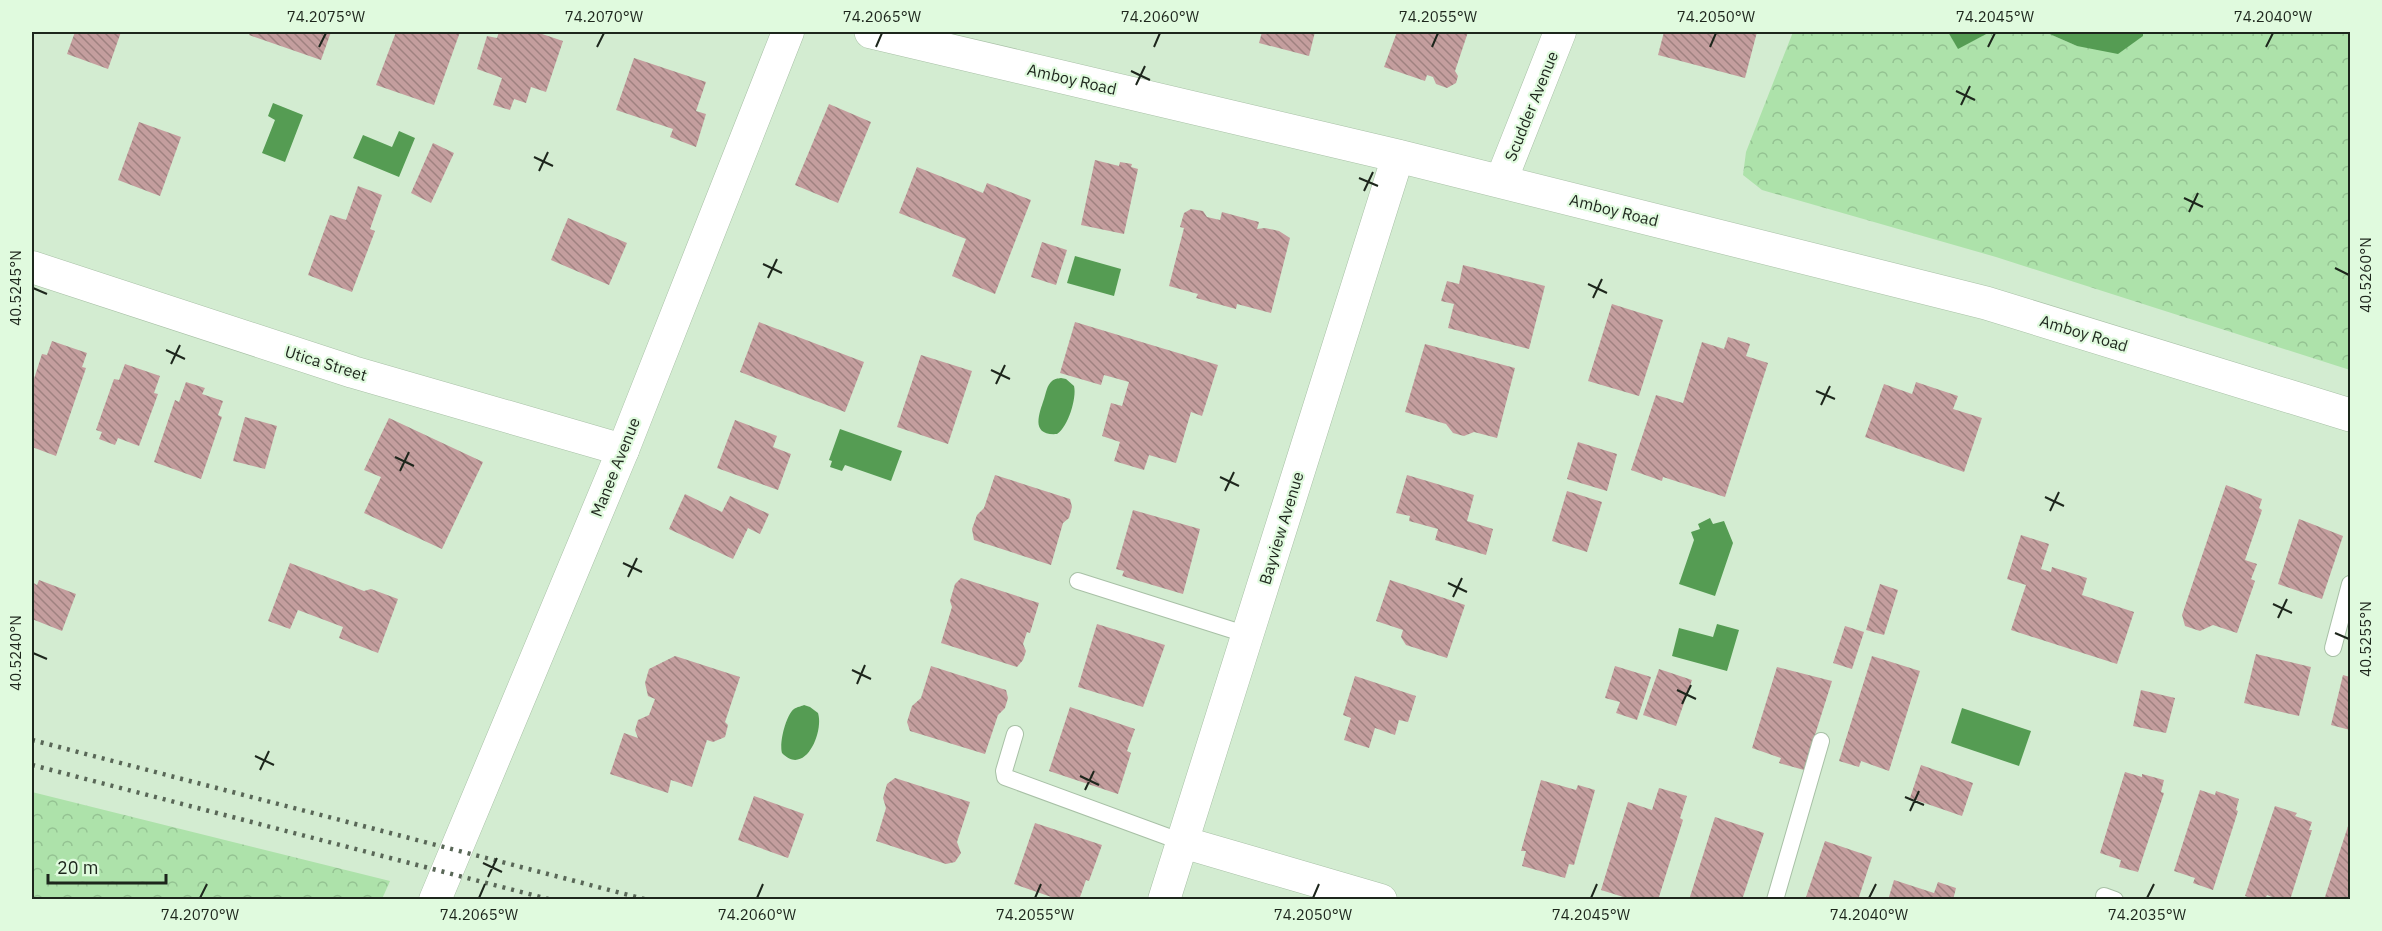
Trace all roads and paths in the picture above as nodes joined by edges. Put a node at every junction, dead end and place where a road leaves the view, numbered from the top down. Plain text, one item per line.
1 (788, 32) edge
2 (871, 32) edge
3 (1560, 32) edge
4 (1398, 156) junction
5 (1501, 181) junction
6 (32, 267) edge
7 (2350, 415) edge
8 (623, 450) junction
9 (1078, 581) dead end
10 (2350, 584) edge
11 (1248, 635) junction
12 (2333, 648) dead end
13 (1015, 734) dead end
14 (1821, 741) dead end
15 (1182, 842) junction
16 (435, 900) edge
17 (1164, 900) edge
18 (1381, 900) edge
19 (1776, 900) edge

1 - 8 street, Manee Avenue
2 - 4 main road, Amboy Road
3 - 5 street, Scudder Avenue
4 - 5 main road, Amboy Road
4 - 11 street, Bayview Avenue
5 - 7 main road, Amboy Road
6 - 8 street, Utica Street
8 - 16 street, Manee Avenue
9 - 11 lane
10 - 12 lane
11 - 15 street, Bayview Avenue
13 - 15 lane
14 - 19 lane
15 - 17 street, Bayview Avenue
15 - 18 street

